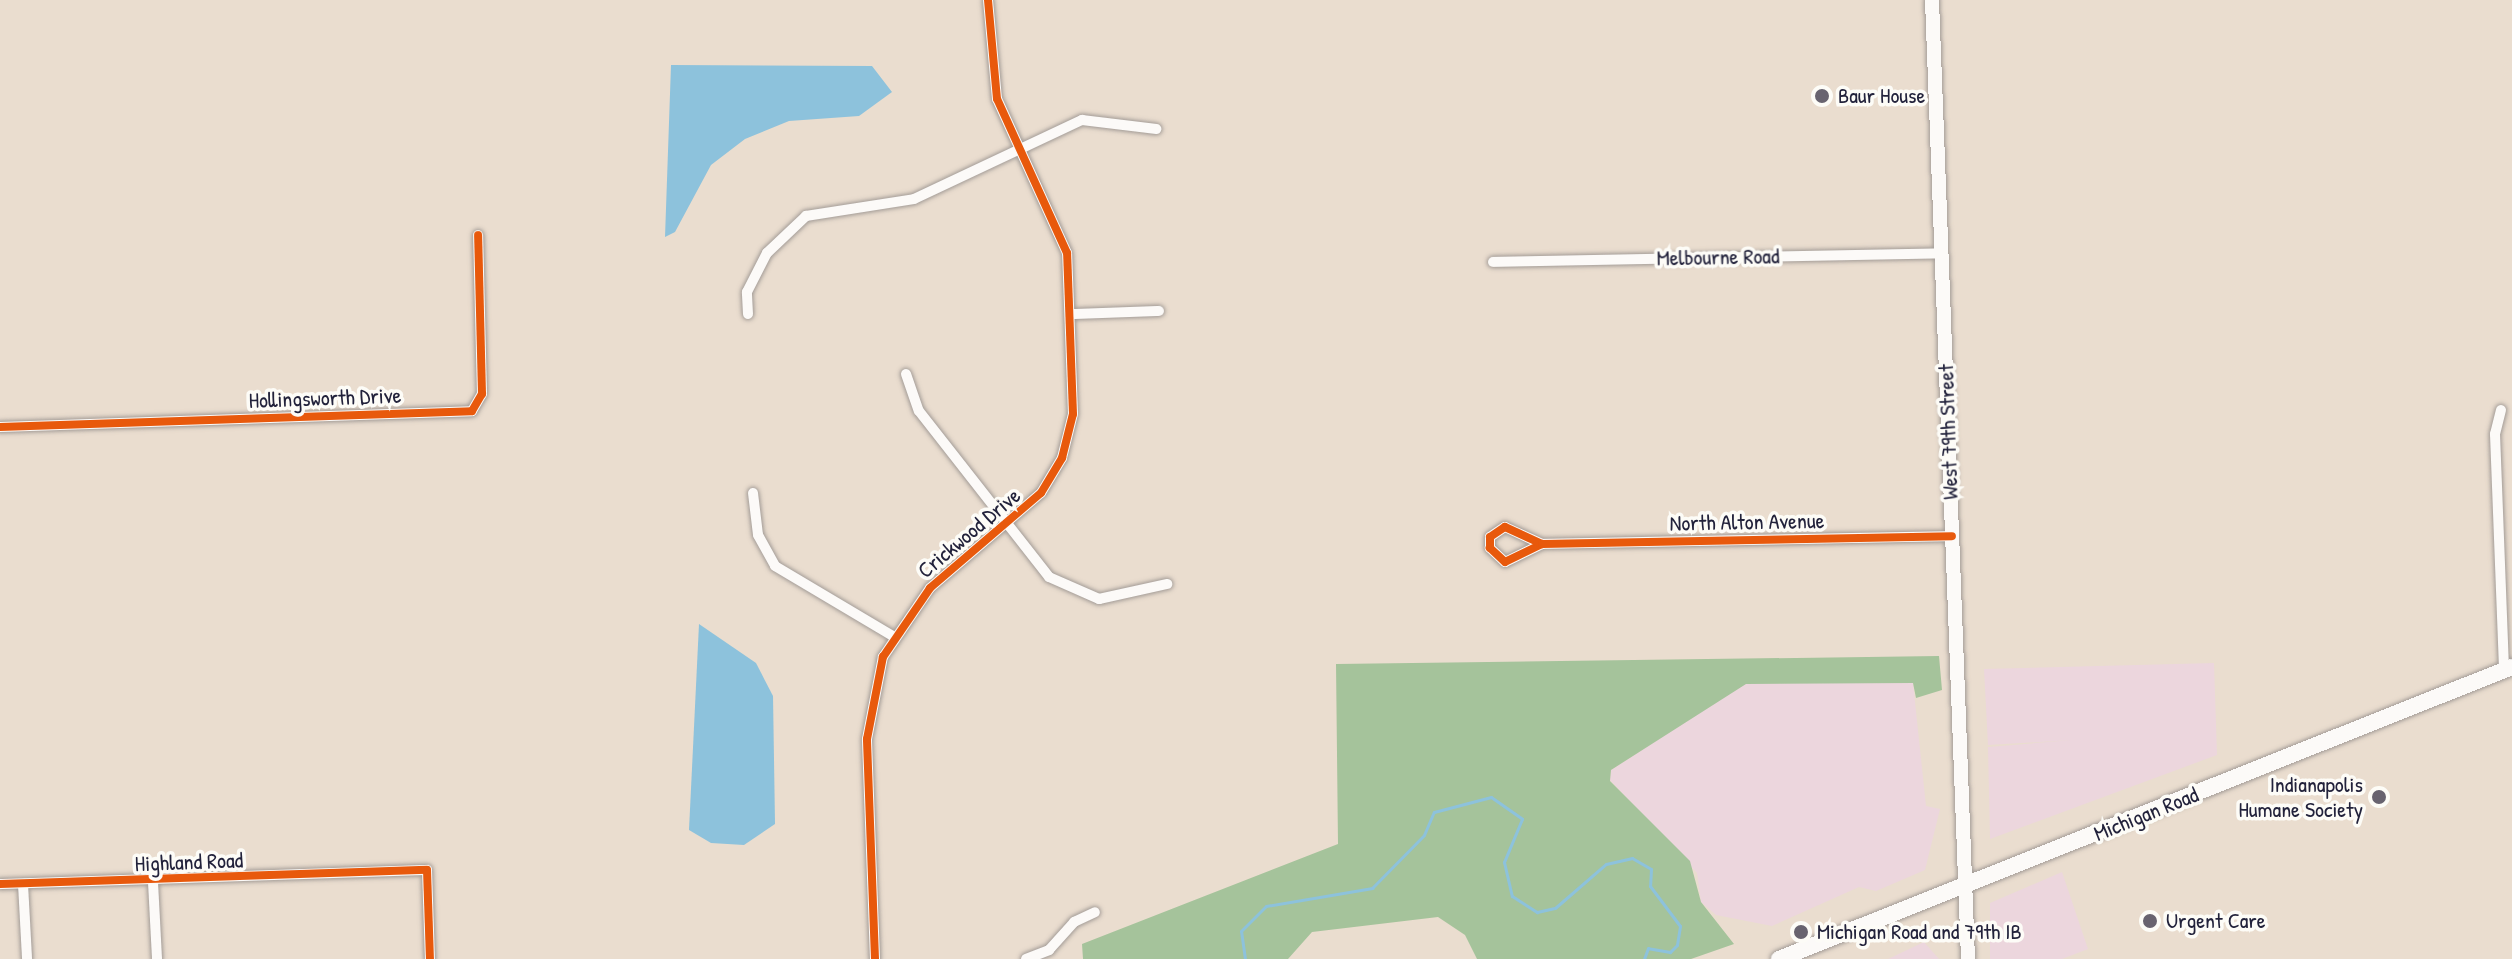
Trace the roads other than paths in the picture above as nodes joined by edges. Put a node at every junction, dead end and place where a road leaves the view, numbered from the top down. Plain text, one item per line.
1 (988, 0) edge
2 (1932, 0) edge
3 (1156, 129) dead end
4 (1019, 147) junction
5 (478, 235) dead end
6 (1942, 253) junction
7 (1493, 262) dead end
8 (1159, 311) dead end
9 (748, 314) dead end
10 (1073, 314) junction
11 (906, 374) dead end
12 (2501, 410) dead end
13 (0, 427) edge
14 (753, 493) dead end
15 (1009, 525) junction
16 (1952, 536) junction
17 (1542, 544) junction
18 (1167, 584) dead end
19 (893, 636) junction
20 (2508, 668) edge
21 (153, 882) junction
22 (0, 884) edge
23 (23, 884) junction
24 (1966, 886) junction
25 (1095, 912) dead end
26 (27, 959) edge
27 (157, 959) edge
28 (430, 959) edge
29 (875, 959) edge
30 (1026, 959) edge
31 (1779, 959) edge
32 (1968, 959) edge

1 - 4 street, Crickwood Drive
2 - 6 main road, West 79th Street
3 - 4 street
4 - 9 street
4 - 10 street, Crickwood Drive
5 - 13 street, Hollingsworth Drive
6 - 7 street, Melbourne Road
6 - 16 main road, West 79th Street
8 - 10 street
10 - 15 street, Crickwood Drive
11 - 15 street
12 - 20 street
14 - 19 street
15 - 18 street
15 - 19 street, Crickwood Drive
16 - 17 street, North Alton Avenue
16 - 24 main road, West 79th Street
17 - 17 street, North Alton Avenue
19 - 29 street, Crickwood Drive
20 - 24 main road, Michigan Road
21 - 23 street, Highland Road
21 - 27 street
21 - 28 street, Highland Road
22 - 23 street, Highland Road
23 - 26 street
24 - 31 main road, Michigan Road
24 - 32 main road, West 79th Street
25 - 30 street

